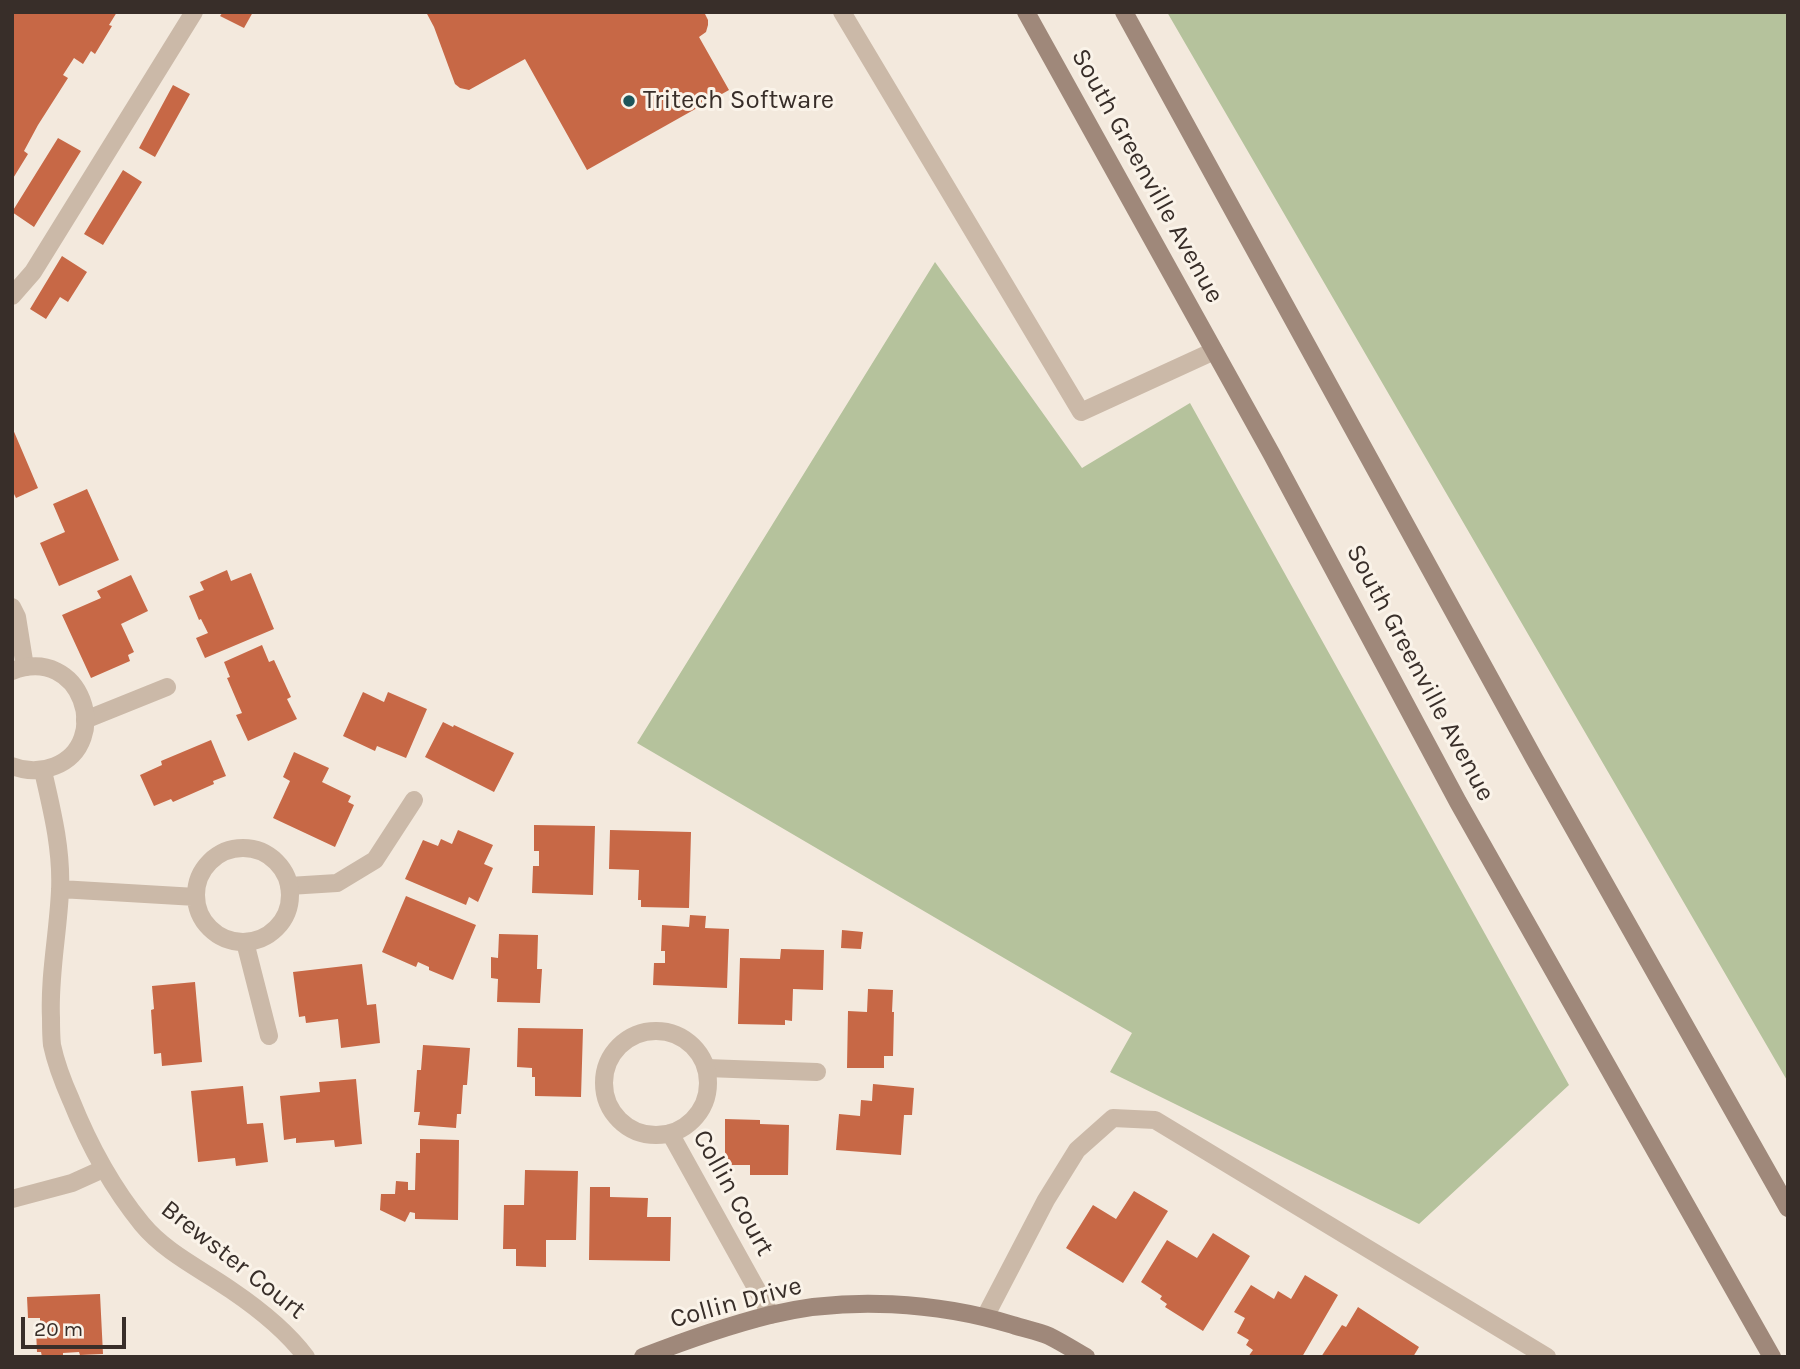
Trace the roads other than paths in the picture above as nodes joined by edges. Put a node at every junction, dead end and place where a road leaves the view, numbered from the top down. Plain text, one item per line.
1 (194, 12) edge
2 (842, 12) edge
3 (1026, 12) edge
4 (1124, 12) edge
5 (12, 296) edge
6 (1214, 351) junction
7 (12, 607) edge
8 (18, 669) edge
9 (167, 687) dead end
10 (85, 720) junction
11 (12, 766) edge
12 (43, 771) junction
13 (414, 800) dead end
14 (289, 886) junction
15 (60, 889) junction
16 (196, 897) junction
17 (245, 942) junction
18 (269, 1036) dead end
19 (706, 1068) junction
20 (817, 1072) dead end
21 (670, 1133) junction
22 (103, 1169) junction
23 (12, 1199) edge
24 (1788, 1208) edge
25 (771, 1315) junction
26 (985, 1317) junction
27 (306, 1357) edge
28 (643, 1357) edge
29 (1086, 1357) edge
30 (1548, 1357) edge
31 (1772, 1357) edge

1 - 5 street
2 - 6 street
3 - 6 main road, South Greenville Avenue
4 - 24 main road
6 - 31 main road, South Greenville Avenue
7 - 8 street
8 - 10 street
9 - 10 street
10 - 12 street
11 - 12 street
12 - 15 street, Brewster Court
13 - 14 street
14 - 16 street
14 - 17 street
15 - 16 street
15 - 22 street, Brewster Court
16 - 17 street
17 - 18 street
19 - 20 street
19 - 21 street, Collin Court
19 - 21 street, Collin Court
21 - 25 street, Collin Court
22 - 23 street
22 - 27 street, Brewster Court
25 - 26 main road, Collin Drive
25 - 28 main road, Collin Drive
26 - 29 main road, Collin Drive
26 - 30 street

